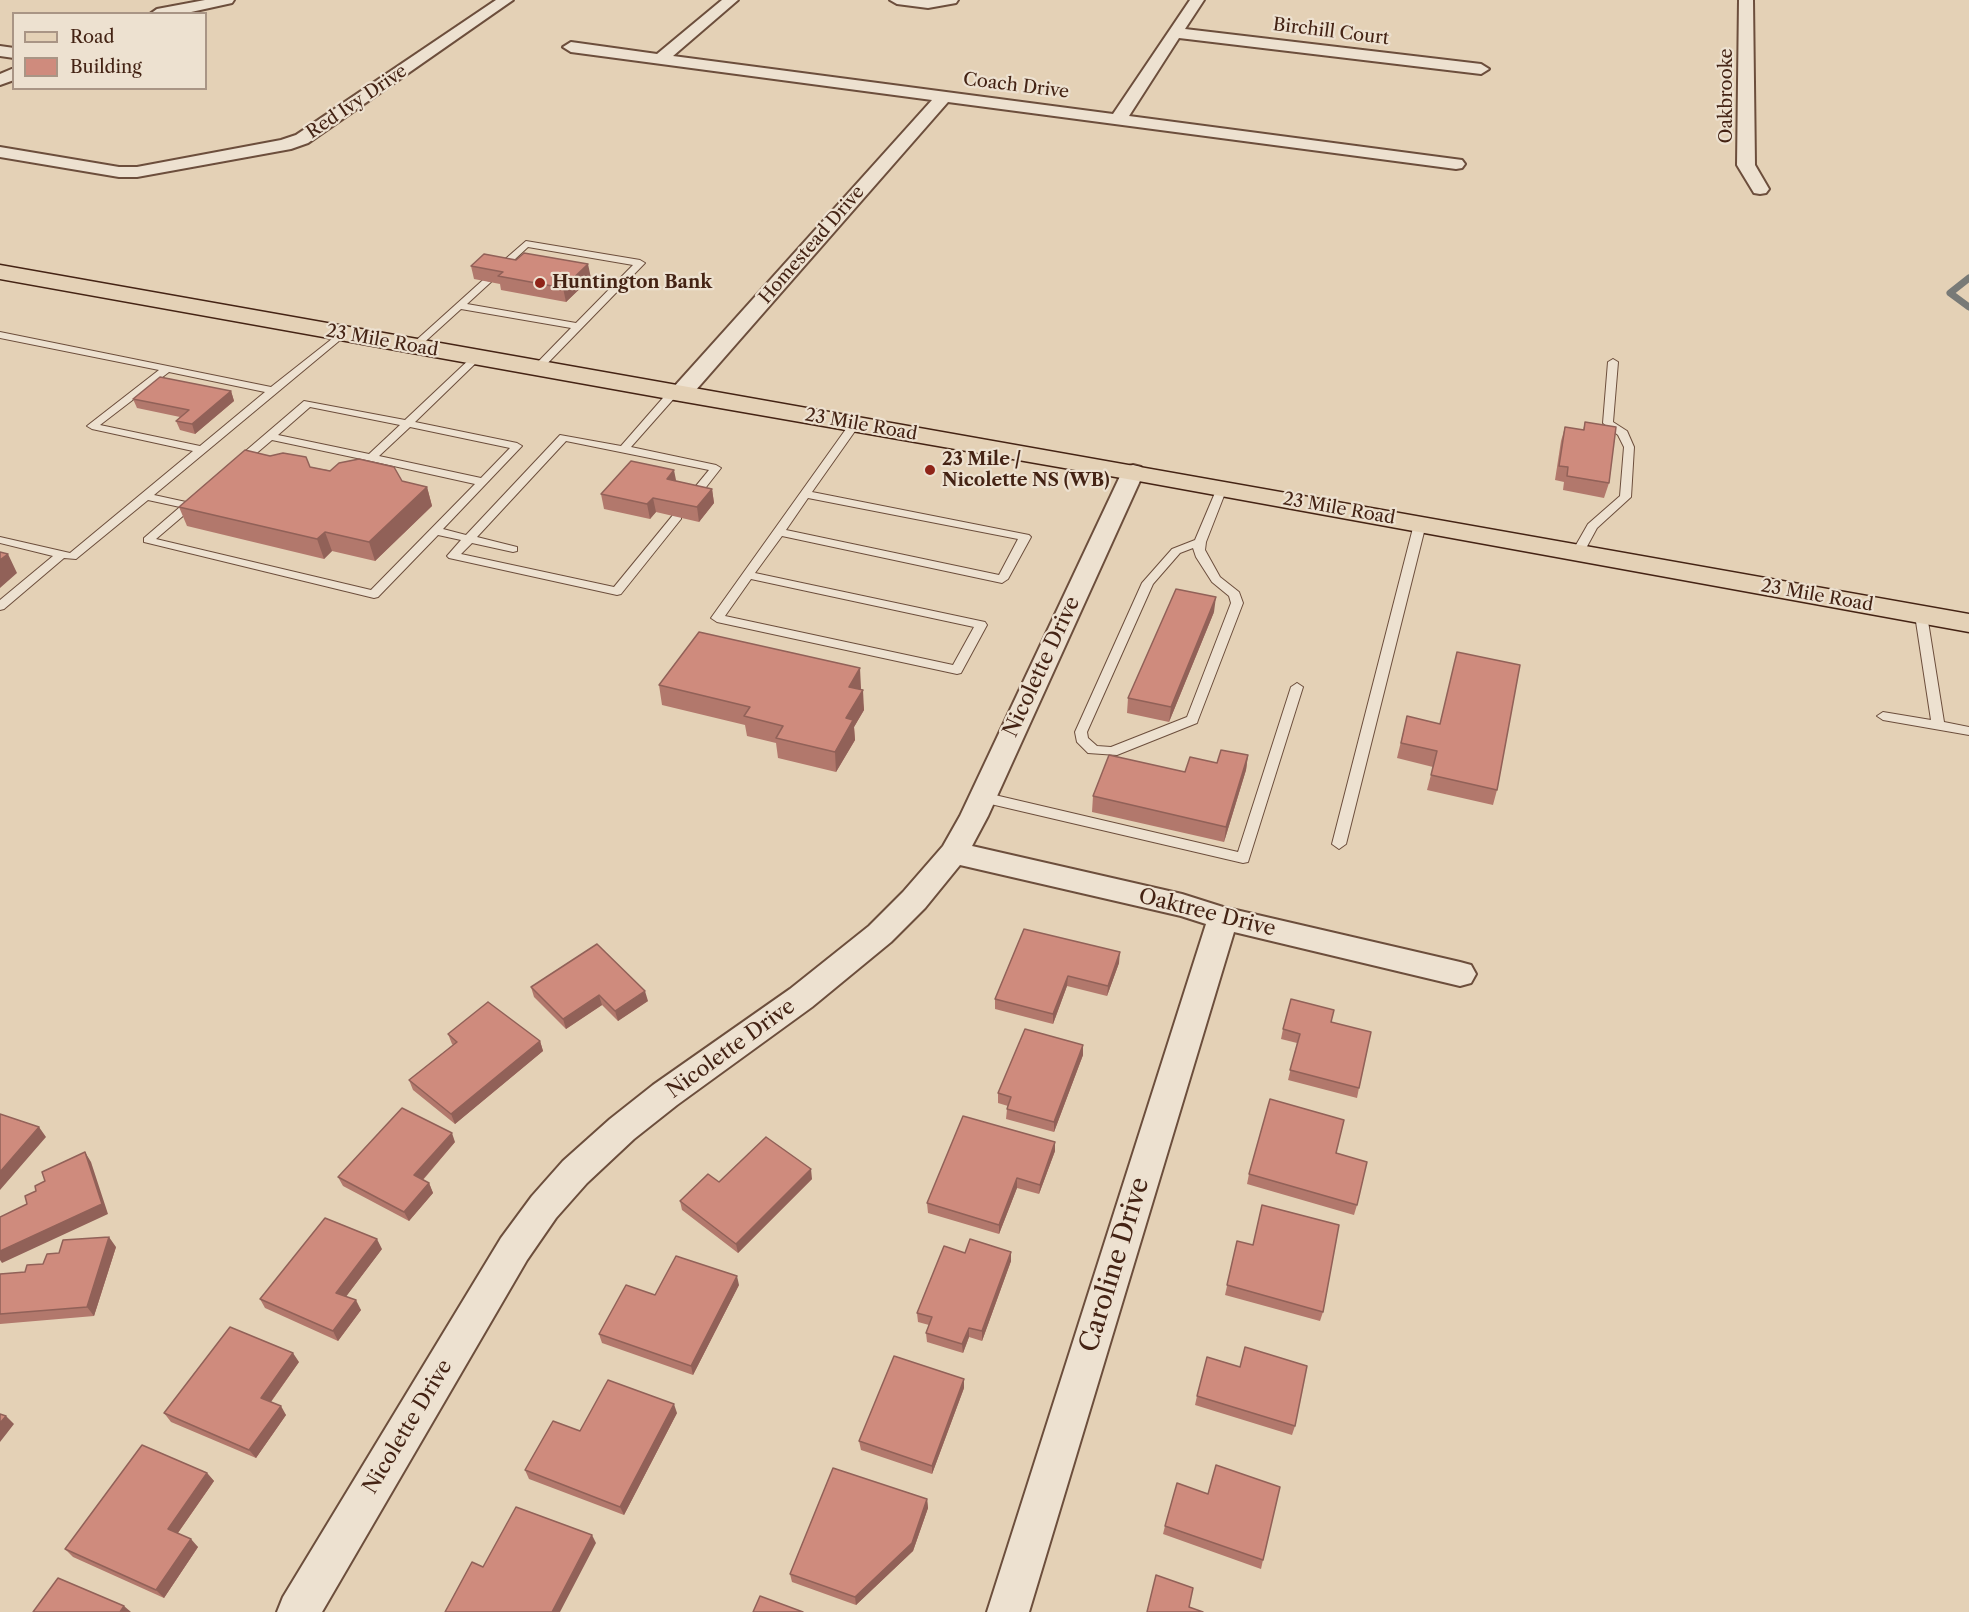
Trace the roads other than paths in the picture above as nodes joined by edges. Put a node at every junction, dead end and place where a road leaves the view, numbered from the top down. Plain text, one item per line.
1 (227, 0) edge
2 (506, 0) edge
3 (731, 0) edge
4 (897, 0) edge
5 (950, 0) edge
6 (1197, 0) edge
7 (1746, 0) edge
8 (167, 12) edge
9 (1176, 33) junction
10 (571, 47) dead end
11 (660, 59) junction
12 (1481, 69) dead end
13 (943, 97) junction
14 (1118, 119) junction
15 (0, 152) edge
16 (1456, 164) dead end
17 (1760, 189) dead end
18 (498, 270) edge
19 (2, 273) edge
20 (486, 282) edge
21 (459, 306) junction
22 (577, 327) junction
23 (0, 334) edge
24 (342, 334) junction
25 (415, 346) junction
26 (477, 357) junction
27 (1613, 362) dead end
28 (537, 368) junction
29 (167, 369) junction
30 (274, 391) junction
31 (677, 393) junction
32 (407, 423) junction
33 (855, 424) junction
34 (270, 436) junction
35 (624, 449) junction
36 (202, 450) junction
37 (371, 458) junction
38 (1133, 472) junction
39 (483, 482) junction
40 (1222, 488) junction
41 (806, 494) junction
42 (146, 496) junction
43 (692, 498) edge
44 (188, 506) junction
45 (677, 517) edge
46 (1420, 524) junction
47 (435, 531) junction
48 (779, 532) junction
49 (469, 539) junction
50 (0, 540) edge
51 (1200, 542) junction
52 (513, 549) dead end
53 (1578, 552) junction
54 (62, 554) junction
55 (748, 575) junction
56 (0, 606) edge
57 (1921, 615) junction
58 (1969, 623) edge
59 (1297, 687) dead end
60 (1883, 716) dead end
61 (1938, 725) junction
62 (1969, 731) edge
63 (982, 797) junction
64 (1339, 844) dead end
65 (954, 853) junction
66 (1223, 918) junction
67 (1460, 974) dead end
68 (298, 1612) edge
69 (1008, 1612) edge

1 - 8 street
2 - 15 street, Red Ivy Drive
3 - 11 street
4 - 5 street
6 - 9 street
7 - 17 street, Oakbrooke
9 - 12 street, Birchill Court
9 - 14 street
10 - 11 street, Coach Drive
11 - 13 street, Coach Drive
13 - 14 street, Coach Drive
13 - 31 street, Homestead Drive
14 - 16 street, Coach Drive
18 - 22 lane
19 - 24 main road, 23 Mile Road
20 - 21 lane
21 - 22 lane
21 - 25 lane
22 - 28 lane
23 - 29 lane
24 - 25 main road, 23 Mile Road
24 - 30 lane
25 - 26 main road, 23 Mile Road
26 - 28 main road, 23 Mile Road
26 - 32 lane
27 - 53 lane
28 - 31 main road, 23 Mile Road
29 - 30 lane
29 - 36 lane
30 - 36 lane
31 - 33 main road, 23 Mile Road
31 - 35 lane
32 - 34 lane
32 - 37 lane
32 - 39 lane
33 - 38 main road, 23 Mile Road
33 - 41 lane
34 - 37 lane
34 - 44 lane
35 - 43 lane
35 - 49 lane
36 - 42 lane
37 - 39 lane
38 - 40 main road, 23 Mile Road
38 - 63 street, Nicolette Drive
39 - 47 lane
40 - 46 main road, 23 Mile Road
40 - 51 lane
41 - 48 lane
41 - 48 lane
42 - 44 lane
42 - 54 lane
44 - 47 lane
45 - 49 lane
46 - 53 main road, 23 Mile Road
46 - 64 lane
47 - 49 lane
48 - 55 lane
49 - 52 lane
50 - 54 lane
51 - 51 lane
53 - 57 main road, 23 Mile Road
54 - 56 lane
55 - 55 lane
57 - 58 main road, 23 Mile Road
57 - 61 lane
59 - 63 lane
60 - 61 lane
61 - 62 lane
63 - 65 street, Nicolette Drive
65 - 66 street, Oaktree Drive
65 - 68 street, Nicolette Drive
66 - 67 street, Oaktree Drive
66 - 69 street, Caroline Drive

